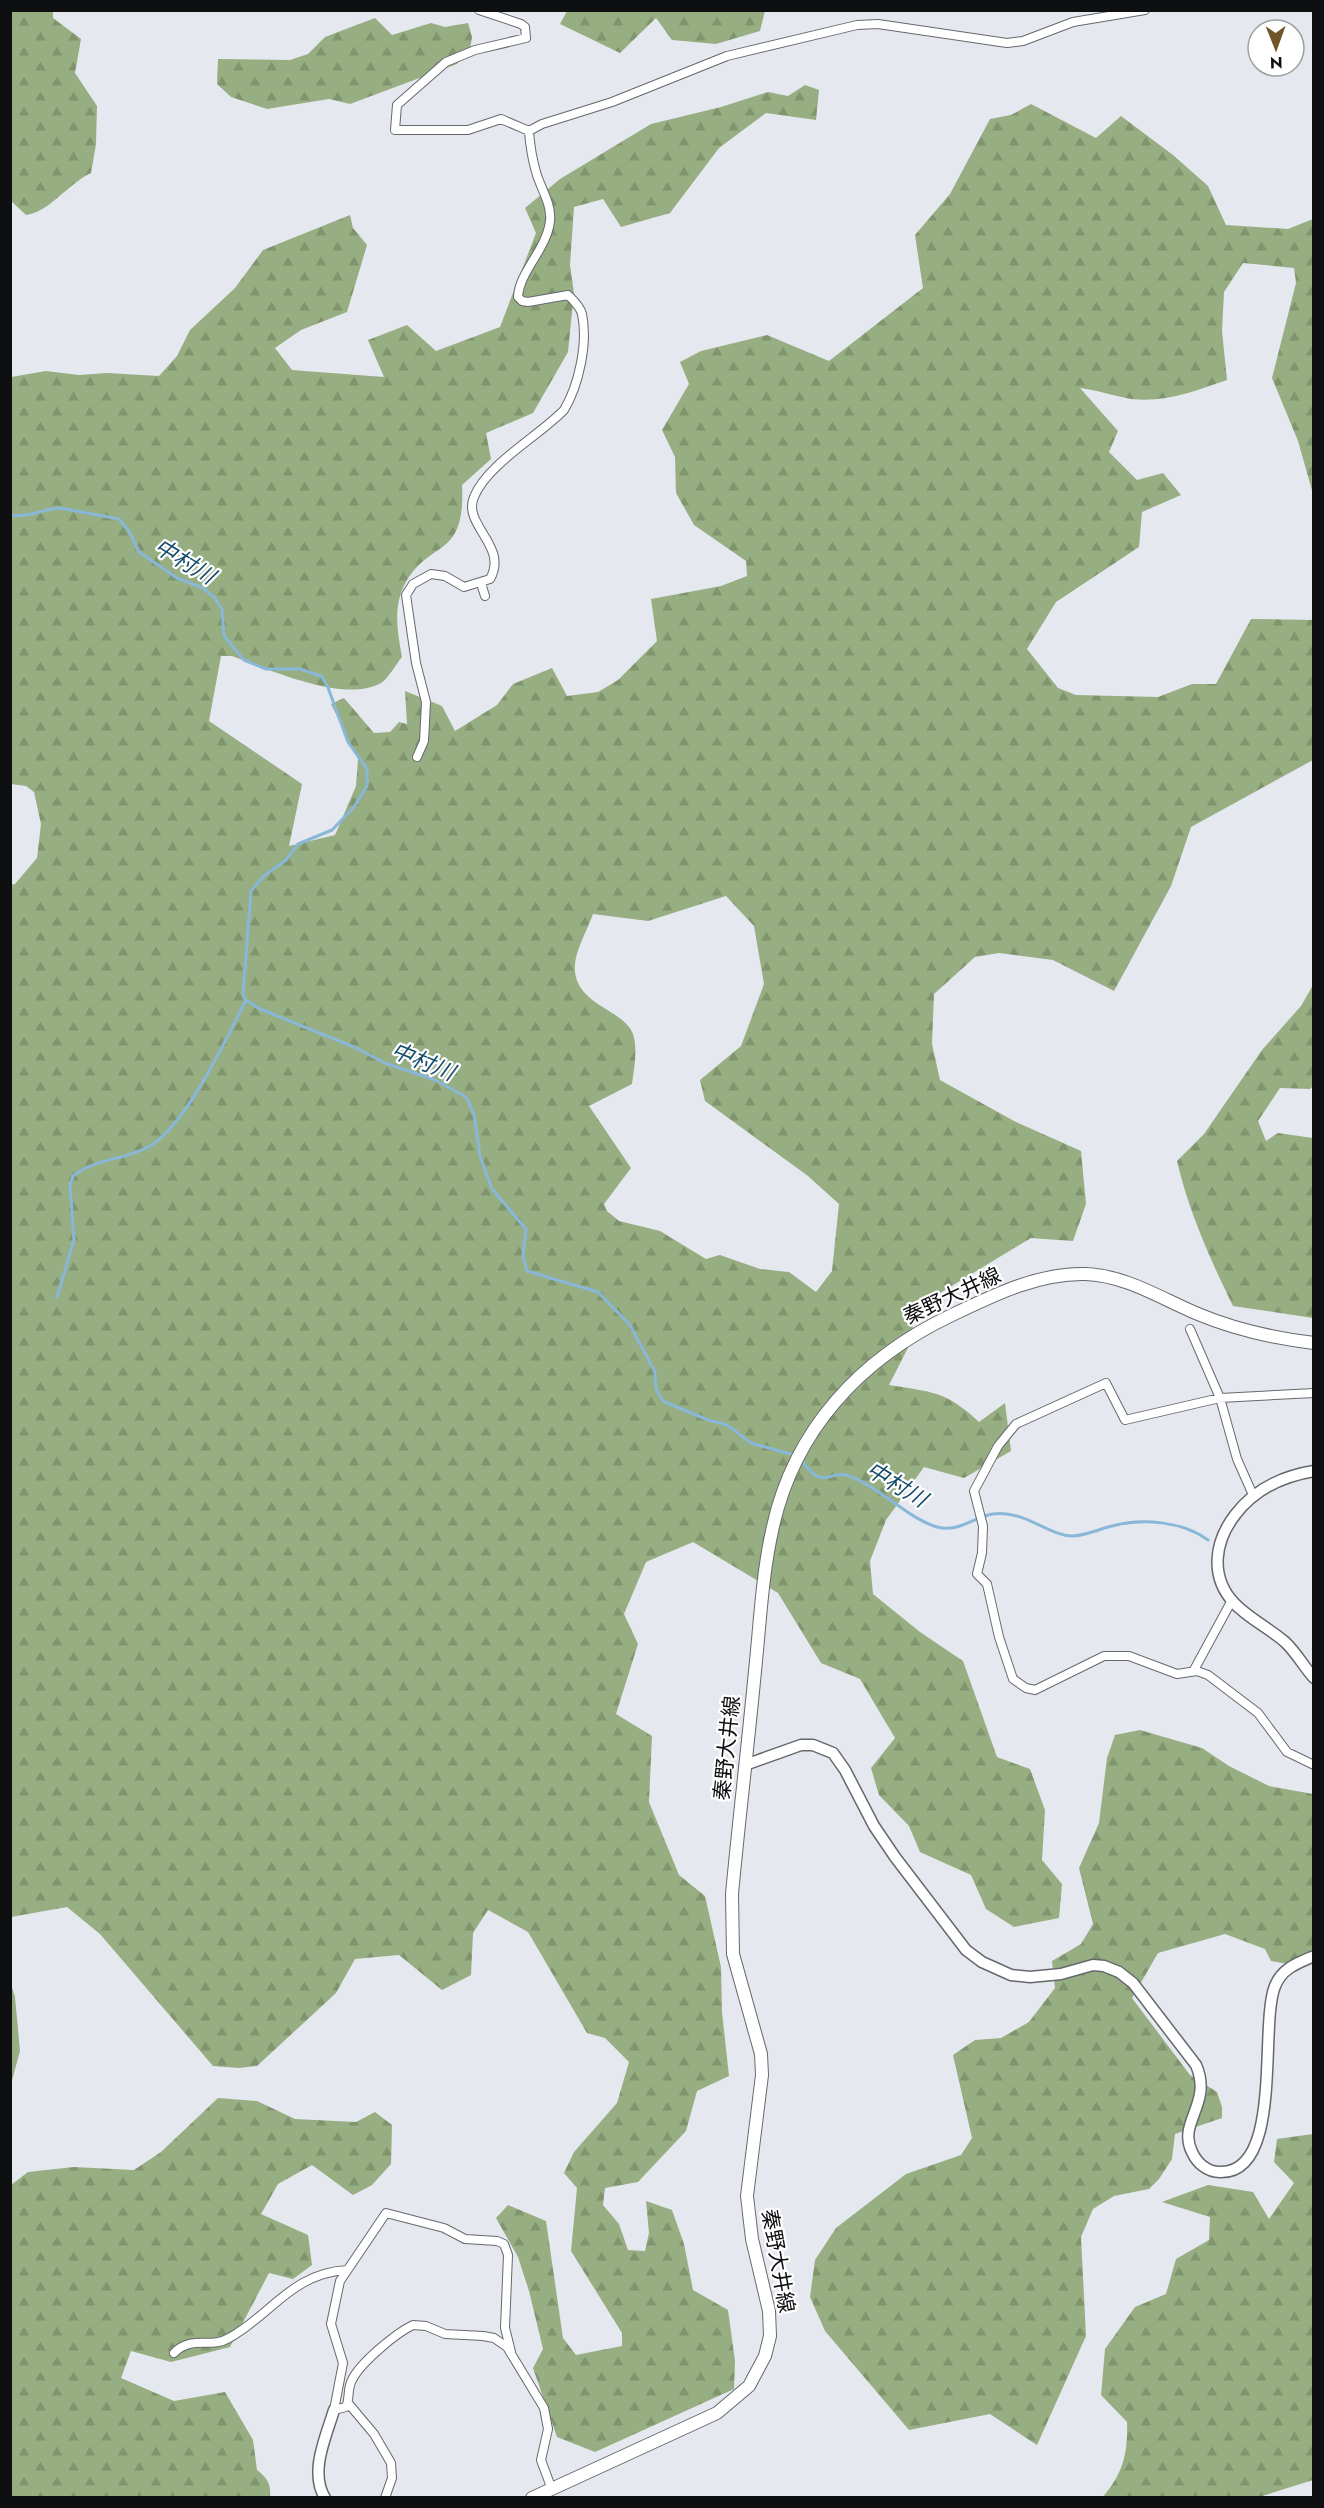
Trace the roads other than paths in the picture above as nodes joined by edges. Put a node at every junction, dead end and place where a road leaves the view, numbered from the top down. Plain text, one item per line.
1 (479, 10) edge
2 (1145, 10) edge
3 (529, 130) junction
4 (481, 583) junction
5 (485, 596) dead end
6 (417, 757) dead end
7 (1190, 1329) dead end
8 (1314, 1343) edge
9 (1314, 1393) edge
10 (1220, 1398) junction
11 (1314, 1471) edge
12 (1253, 1495) junction
13 (1232, 1600) junction
14 (1194, 1670) junction
15 (1314, 1678) edge
16 (746, 1765) junction
17 (1314, 1765) edge
18 (1314, 1956) edge
19 (347, 2270) junction
20 (511, 2352) junction
21 (174, 2353) dead end
22 (348, 2403) junction
23 (333, 2410) junction
24 (551, 2487) junction
25 (325, 2498) edge
26 (385, 2498) edge
27 (532, 2498) edge

1 - 3 street
2 - 3 street
3 - 4 street
4 - 5 street
4 - 6 street
7 - 10 street
8 - 16 main road, 秦野大井線
9 - 10 street
10 - 12 street
10 - 14 street
11 - 12 street
12 - 13 street
13 - 14 street
13 - 15 street
14 - 17 street
16 - 18 street
16 - 24 main road, 秦野大井線
19 - 20 street
19 - 21 street
19 - 23 street
20 - 22 street
20 - 24 street
22 - 23 street
22 - 26 street
23 - 25 street
24 - 27 main road, 秦野大井線

